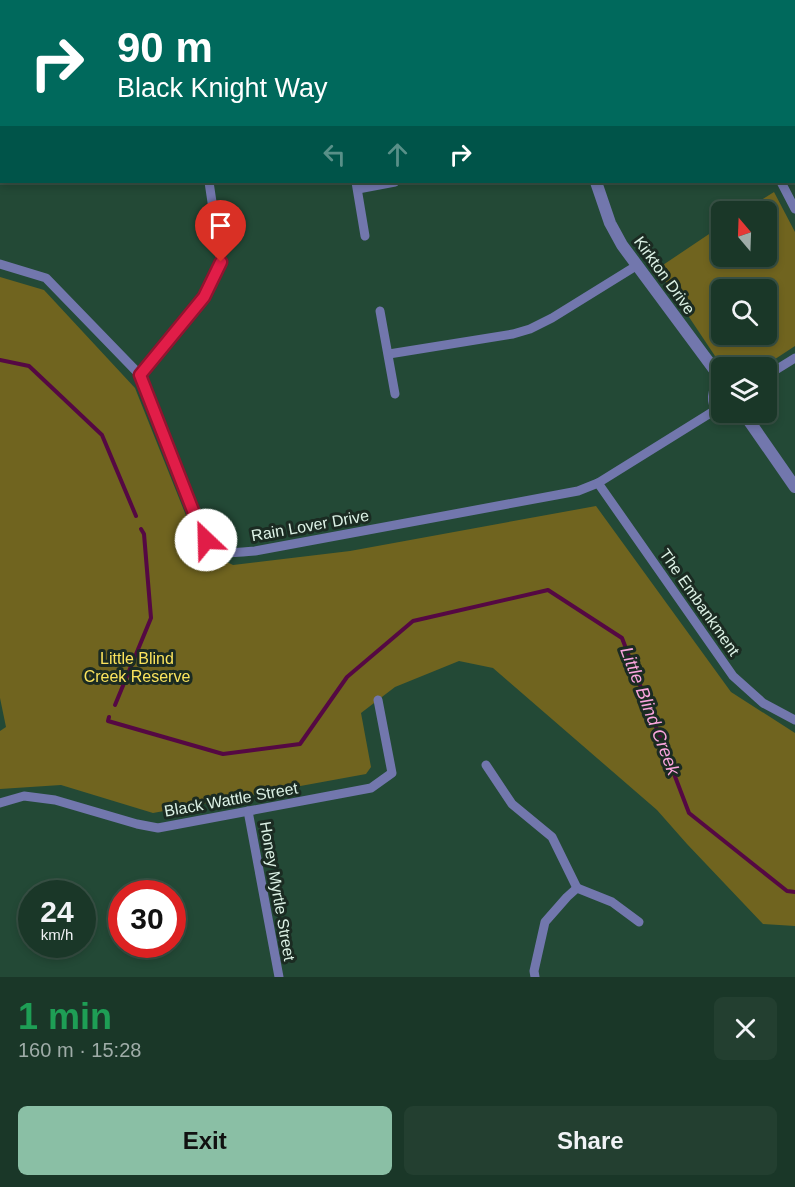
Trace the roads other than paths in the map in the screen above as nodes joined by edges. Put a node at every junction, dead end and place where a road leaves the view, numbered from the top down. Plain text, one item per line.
1 (209, 183) edge
2 (382, 183) edge
3 (596, 183) edge
4 (782, 183) edge
5 (357, 185) edge
6 (795, 209) edge
7 (365, 236) dead end
8 (0, 264) edge
9 (636, 266) junction
10 (380, 310) dead end
11 (389, 354) junction
12 (795, 358) edge
13 (711, 365) edge
14 (777, 369) edge
15 (140, 375) junction
16 (395, 394) dead end
17 (711, 413) edge
18 (752, 423) edge
19 (598, 483) junction
20 (795, 487) edge
21 (378, 700) dead end
22 (795, 720) edge
23 (486, 765) dead end
24 (0, 803) edge
25 (248, 811) junction
26 (577, 888) junction
27 (639, 922) dead end
28 (279, 977) edge
29 (535, 977) edge

1 - 15 street
2 - 5 street
3 - 9 street, Kirkton Drive
4 - 6 street
5 - 7 street
8 - 15 street, Rain Lover Drive
9 - 11 street
9 - 13 street, Kirkton Drive
10 - 11 street
11 - 16 street
12 - 14 street
15 - 19 street, Rain Lover Drive
17 - 19 street, Rain Lover Drive
18 - 20 street
19 - 22 street, The Embankment
21 - 25 street, Black Wattle Street
23 - 26 street
24 - 25 street, Black Wattle Street
25 - 28 street, Honey Myrtle Street
26 - 27 street
26 - 29 street

